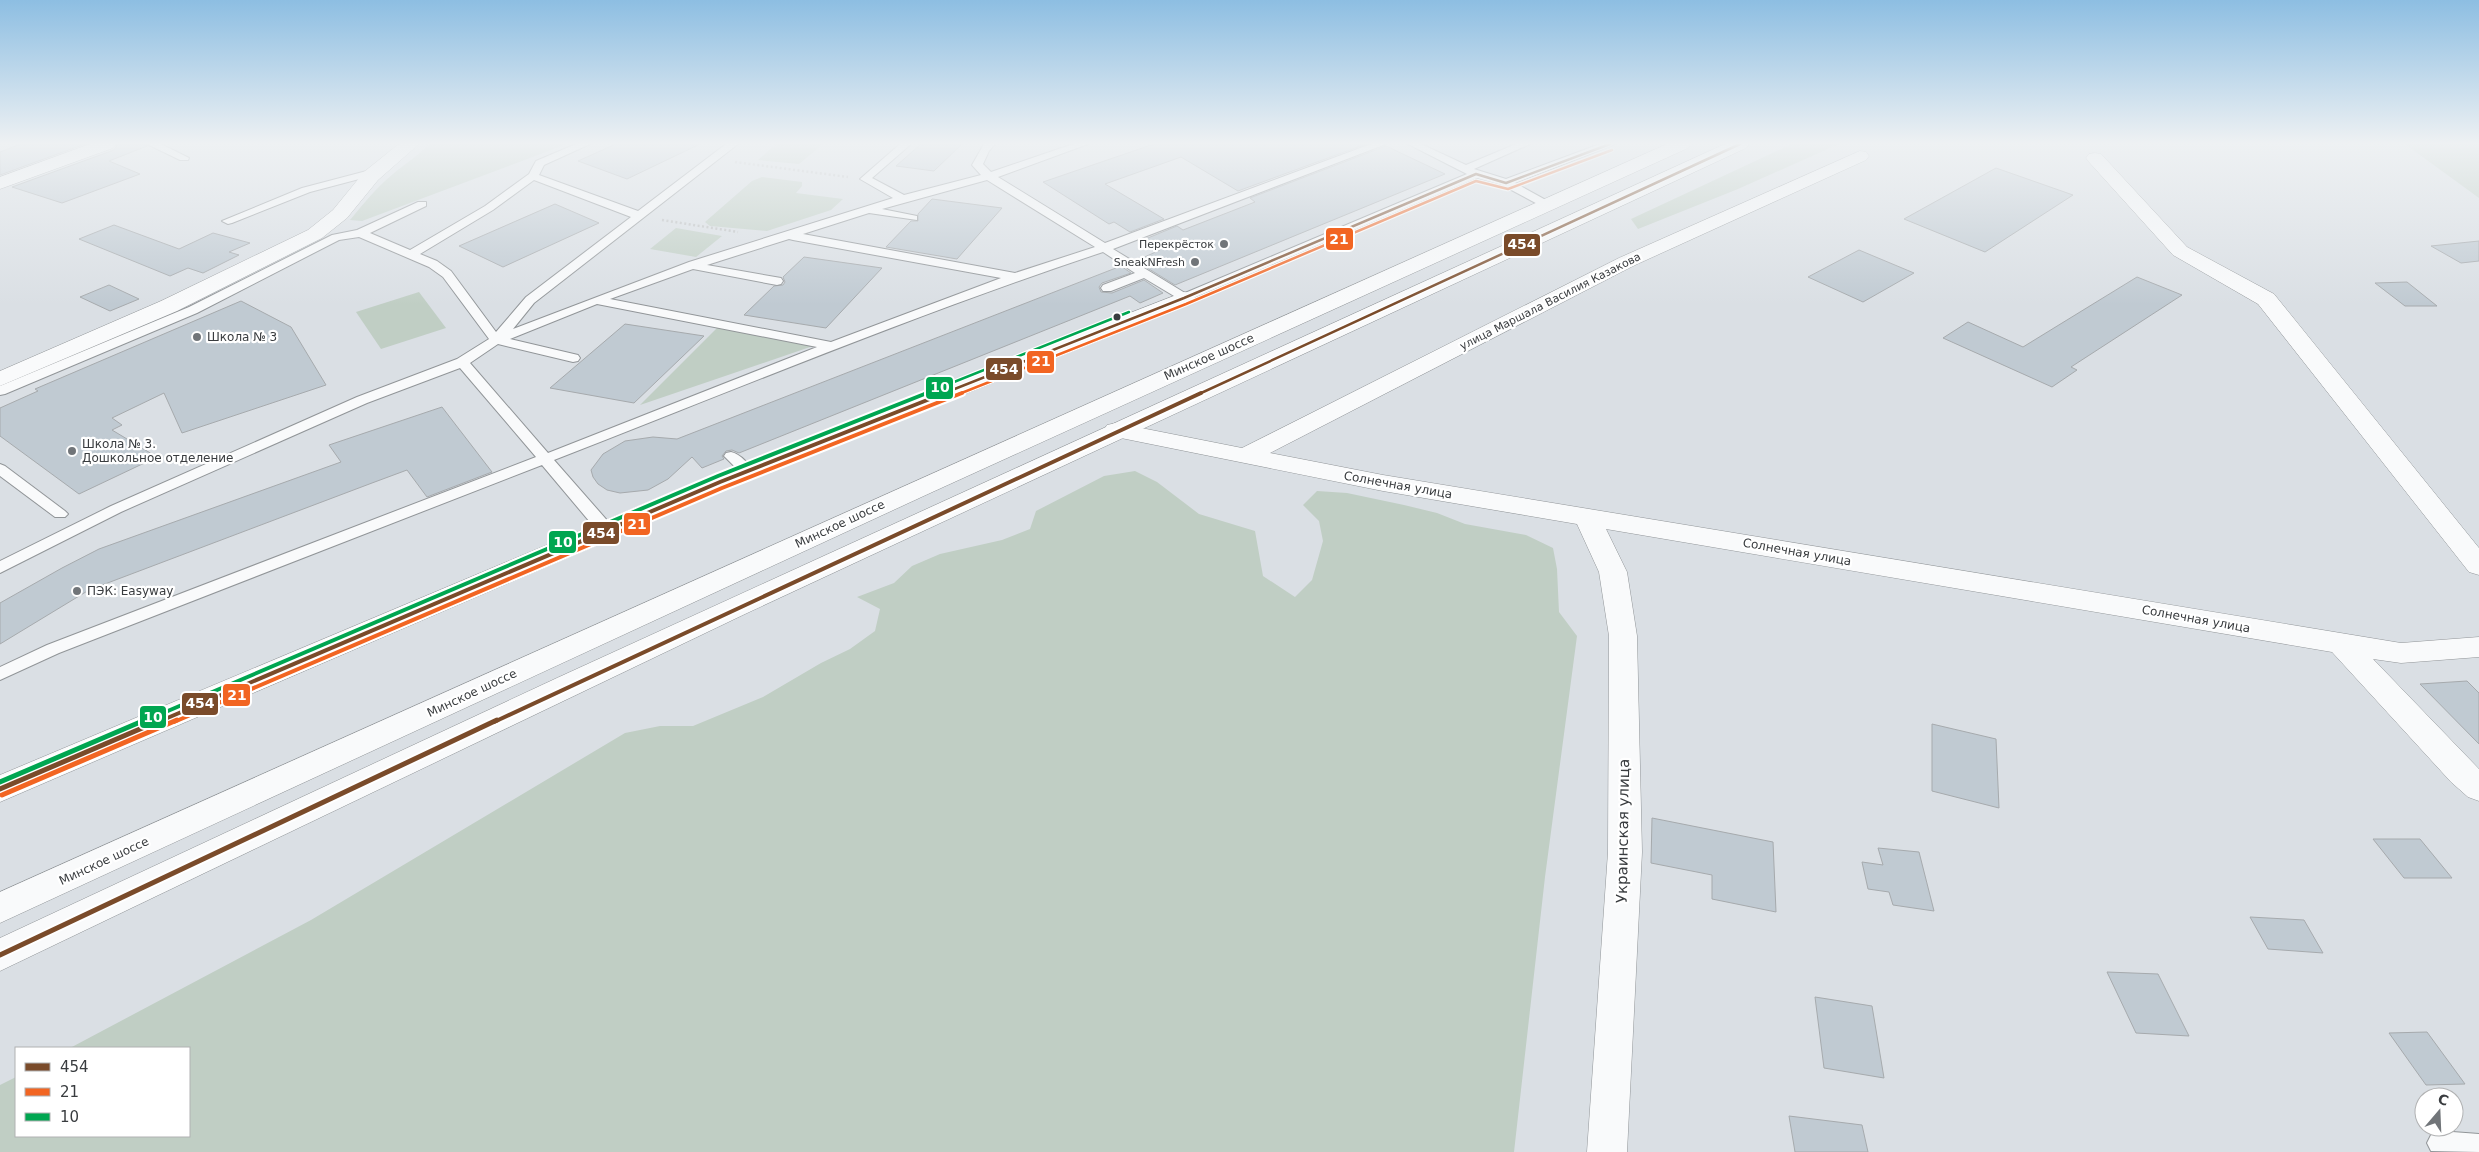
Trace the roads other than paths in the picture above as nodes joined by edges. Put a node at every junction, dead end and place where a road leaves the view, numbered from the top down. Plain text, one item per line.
1 (286, 198) edge
2 (353, 198) edge
3 (503, 198) edge
4 (591, 198) edge
5 (663, 198) edge
6 (908, 198) edge
7 (1024, 198) edge
8 (1238, 198) edge
9 (1420, 198) edge
10 (1534, 198) edge
11 (1567, 198) edge
12 (1623, 198) edge
13 (1768, 198) edge
14 (2131, 198) edge
15 (903, 199) joint
16 (422, 204) dead end
17 (1549, 206) junction
18 (871, 211) junction
19 (640, 216) junction
20 (913, 218) dead end
21 (228, 221) dead end
22 (360, 233) junction
23 (788, 236) junction
24 (1104, 248) junction
25 (411, 254) junction
26 (693, 265) junction
27 (1146, 273) junction
28 (1016, 277) junction
29 (777, 281) dead end
30 (1107, 288) dead end
31 (1184, 298) junction
32 (596, 300) junction
33 (496, 340) junction
34 (832, 346) junction
35 (574, 358) dead end
36 (462, 362) junction
37 (0, 379) edge
38 (0, 391) edge
39 (1116, 430) junction
40 (1245, 456) junction
41 (545, 460) junction
42 (0, 469) edge
43 (60, 514) dead end
44 (1587, 517) junction
45 (606, 530) junction
46 (2479, 566) edge
47 (0, 568) edge
48 (2342, 644) junction
49 (2479, 647) edge
50 (0, 674) edge
51 (2479, 788) edge
52 (0, 789) edge
53 (0, 908) edge
54 (0, 955) edge
55 (2439, 1143) dead end
56 (2479, 1146) edge
57 (1607, 1152) edge

1 - 21 lane
2 - 37 main road
3 - 25 lane
4 - 19 lane
5 - 19 lane
6 - 15 lane
7 - 24 lane
8 - 24 lane
9 - 31 lane
10 - 17 lane
11 - 17 main road, Минское шоссе
12 - 39 main road
13 - 40 main road, улица Маршала Василия Казакова
14 - 46 main road
15 - 18 lane
16 - 22 lane
17 - 53 main road, Минское шоссе
18 - 20 lane
18 - 23 lane
19 - 33 lane
22 - 25 lane
22 - 38 lane
23 - 26 lane
23 - 28 lane
24 - 27 lane
24 - 28 lane
25 - 33 lane
26 - 29 lane
26 - 32 lane
27 - 30 lane
27 - 31 lane
28 - 34 lane
31 - 45 main road
32 - 33 lane
32 - 34 lane
33 - 35 lane
33 - 36 lane
34 - 41 lane
36 - 41 lane
36 - 47 lane
39 - 40 main road, Солнечная улица
39 - 54 main road
40 - 44 main road, Солнечная улица
41 - 45 lane
41 - 50 lane
42 - 43 lane
44 - 48 main road, Солнечная улица
44 - 57 main road, Украинская улица
45 - 52 main road
48 - 49 main road, Солнечная улица
48 - 51 main road
55 - 56 lane

